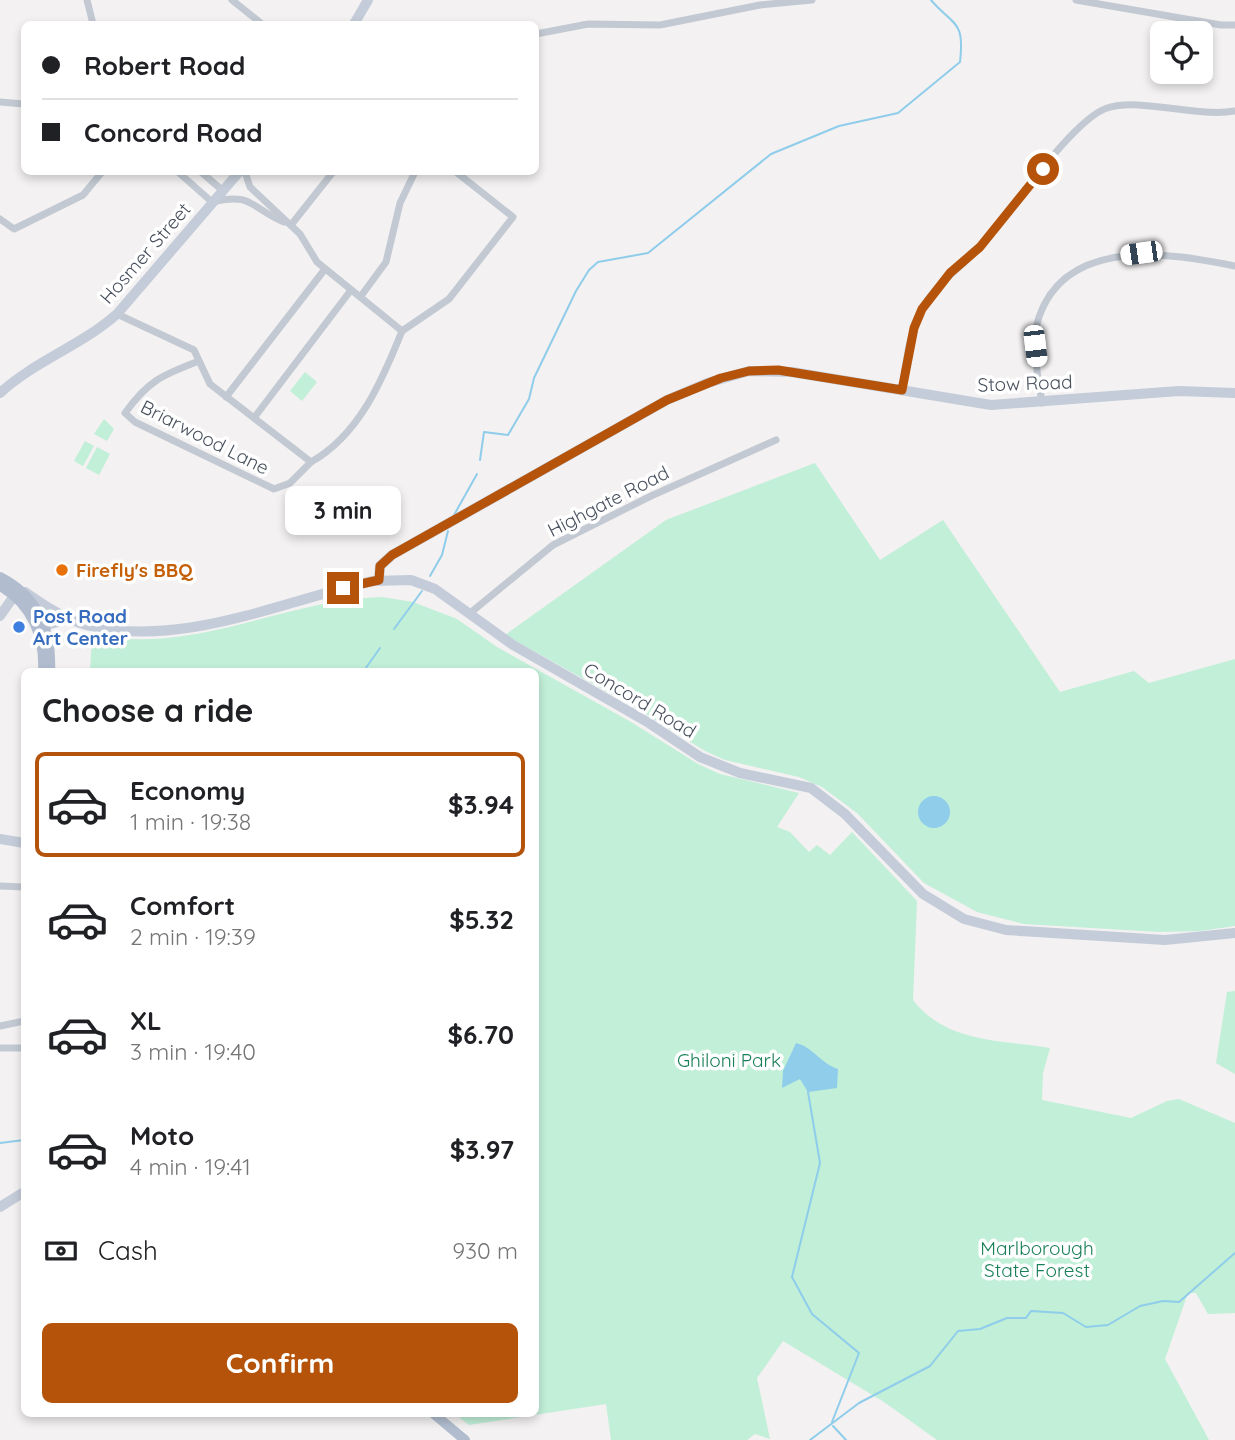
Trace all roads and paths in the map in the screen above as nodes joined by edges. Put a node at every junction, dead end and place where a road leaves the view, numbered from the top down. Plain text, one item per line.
1 (87, 0) edge
2 (232, 0) edge
3 (368, 0) edge
4 (812, 0) edge
5 (1076, 0) edge
6 (92, 21) edge
7 (258, 21) edge
8 (356, 21) edge
9 (1235, 24) edge
10 (539, 33) edge
11 (0, 102) edge
12 (21, 104) edge
13 (1235, 111) edge
14 (100, 175) edge
15 (181, 175) edge
16 (204, 175) edge
17 (236, 175) edge
18 (246, 175) edge
19 (331, 175) edge
20 (414, 175) edge
21 (460, 175) edge
22 (222, 190) junction
23 (212, 202) junction
24 (0, 219) edge
25 (291, 225) junction
26 (1235, 266) edge
27 (325, 269) junction
28 (351, 290) junction
29 (361, 296) junction
30 (117, 314) junction
31 (402, 331) junction
32 (199, 361) junction
33 (902, 390) junction
34 (0, 393) edge
35 (1235, 393) edge
36 (226, 397) junction
37 (1042, 402) junction
38 (254, 418) junction
39 (776, 440) dead end
40 (311, 462) junction
41 (0, 577) edge
42 (379, 580) junction
43 (0, 586) edge
44 (14, 591) junction
45 (57, 612) junction
46 (469, 614) junction
47 (0, 616) edge
48 (69, 619) junction
49 (40, 622) junction
50 (43, 668) edge
51 (50, 668) edge
52 (0, 839) edge
53 (21, 842) edge
54 (0, 886) edge
55 (21, 887) edge
56 (1235, 933) edge
57 (21, 1025) edge
58 (0, 1026) edge
59 (0, 1048) edge
60 (21, 1048) edge
61 (21, 1194) edge
62 (0, 1207) edge
63 (438, 1417) edge
64 (465, 1440) edge

1 - 6 street
2 - 7 street
3 - 8 street
4 - 10 street
5 - 9 street
11 - 12 street
13 - 33 street
14 - 24 street
15 - 23 street
16 - 22 street
17 - 22 street, Hosmer Street
18 - 25 street
19 - 25 street
20 - 29 street
21 - 31 street
22 - 23 street, Hosmer Street
23 - 25 street
23 - 30 street, Hosmer Street
25 - 27 street
26 - 37 street
27 - 28 street
27 - 36 street
28 - 29 street
28 - 38 street, Briarwood Lane
29 - 31 street
30 - 32 street, Briarwood Lane
30 - 34 street, Hosmer Street
31 - 40 street, Briarwood Lane
32 - 36 street, Briarwood Lane
32 - 40 street, Briarwood Lane
33 - 37 street, Stow Road
33 - 42 street, Stow Road
35 - 37 street, Stow Road
36 - 38 street, Briarwood Lane
38 - 40 street, Briarwood Lane
39 - 46 street, Highgate Road
41 - 44 main road
42 - 46 street, Concord Road
42 - 48 street, Concord Road
43 - 44 main road
44 - 45 street, Concord Road
44 - 47 street
44 - 49 main road
45 - 48 street, Concord Road
45 - 49 street
46 - 56 street, Concord Road
48 - 49 street
49 - 50 main road
49 - 51 main road
52 - 53 street
54 - 55 street
57 - 58 street
59 - 60 street
61 - 62 street
63 - 64 main road

